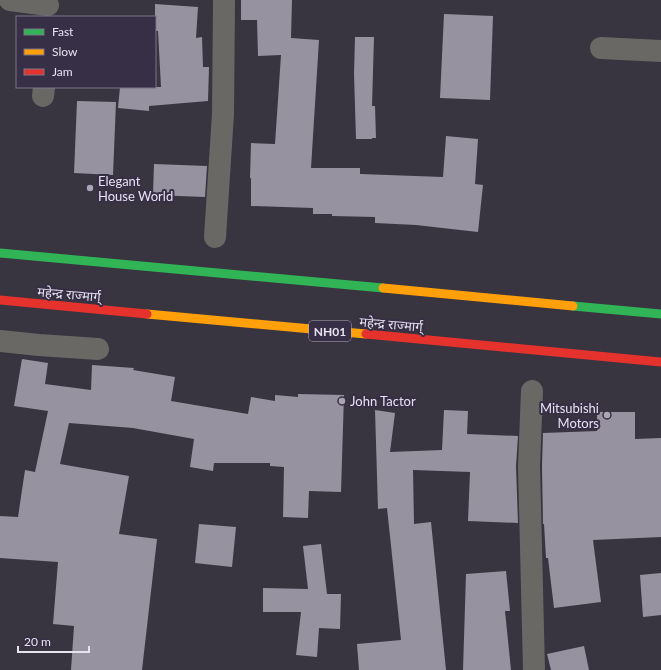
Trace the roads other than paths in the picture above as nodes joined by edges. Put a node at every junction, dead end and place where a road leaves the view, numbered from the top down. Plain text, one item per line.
1 (10, 0) edge
2 (224, 0) edge
3 (48, 7) edge
4 (601, 48) dead end
5 (661, 51) edge
6 (215, 237) dead end
7 (0, 253) edge
8 (0, 300) edge
9 (661, 314) edge
10 (0, 341) edge
11 (98, 349) dead end
12 (661, 362) edge
13 (532, 391) dead end
14 (534, 670) edge

1 - 3 street
2 - 6 street
4 - 5 street
7 - 9 highway
8 - 12 highway, महेन्द्र राज्मार्ग् / NH01
10 - 11 street
13 - 14 street

